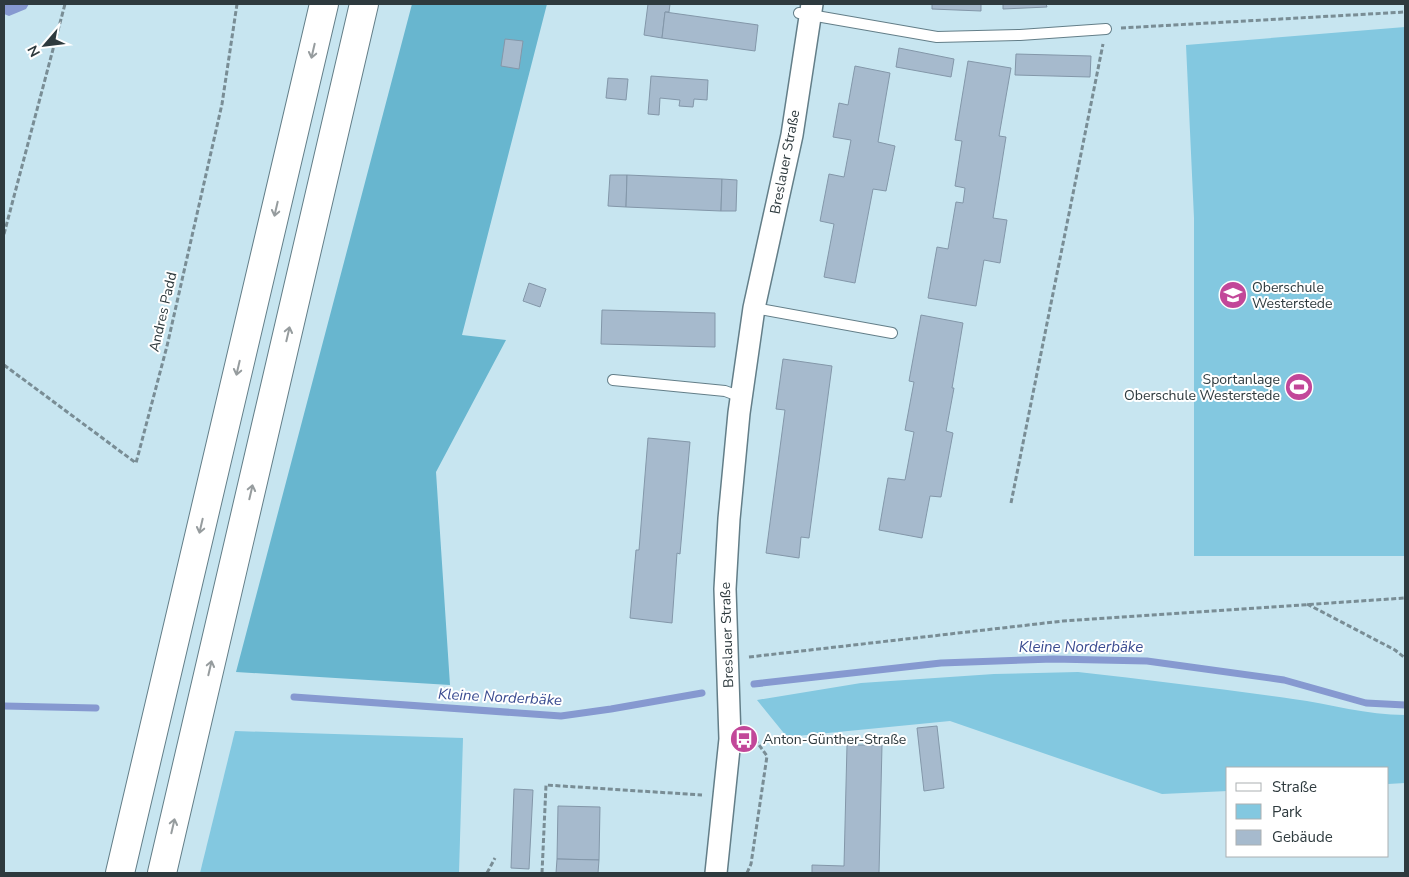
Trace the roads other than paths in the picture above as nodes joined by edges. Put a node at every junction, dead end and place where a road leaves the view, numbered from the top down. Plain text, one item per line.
1 (324, 4) edge
2 (364, 4) edge
3 (807, 11) edge
4 (1106, 29) road end
5 (754, 308) junction
6 (892, 333) dead end
7 (613, 380) dead end
8 (742, 396) junction
9 (120, 873) edge
10 (162, 873) edge
11 (716, 873) edge

1 -> 9 highway
10 -> 2 highway
3 - 4 lane, Breslauer Straße
3 - 5 street, Breslauer Straße
5 - 6 lane
5 - 8 street, Breslauer Straße
7 - 8 lane
8 - 11 street, Breslauer Straße

